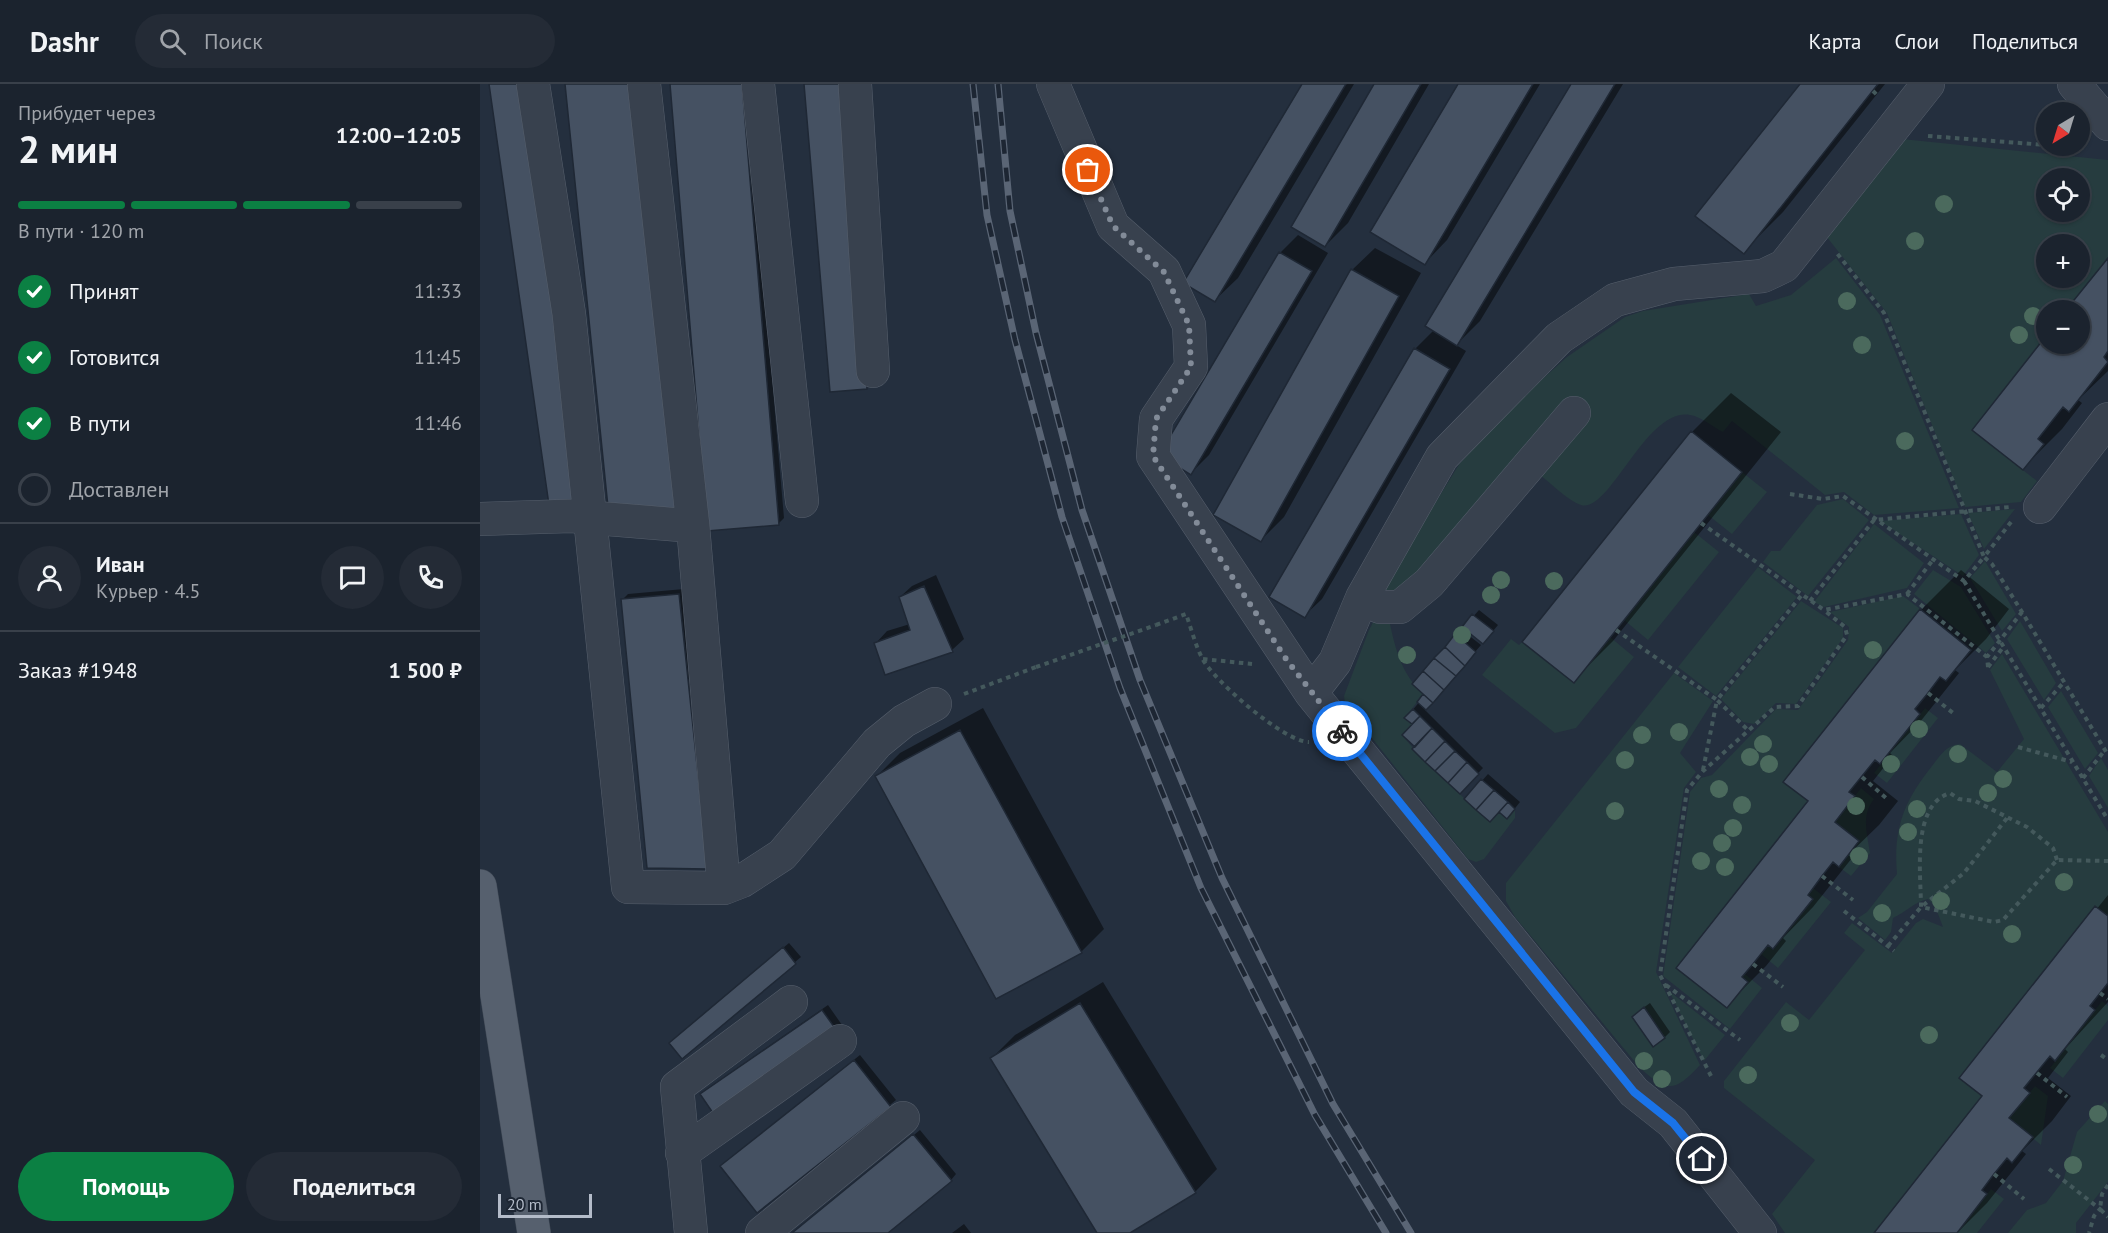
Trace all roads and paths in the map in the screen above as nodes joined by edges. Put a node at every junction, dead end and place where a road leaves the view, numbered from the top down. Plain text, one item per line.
1 (532, 84) edge
2 (644, 84) edge
3 (758, 84) edge
4 (855, 84) edge
5 (1053, 84) edge
6 (1928, 84) edge
7 (2074, 84) edge
8 (1899, 123) junction
9 (2102, 137) edge
10 (2036, 144) edge
11 (1838, 254) dead end
12 (873, 371) dead end
13 (1574, 413) dead end
14 (2108, 419) edge
15 (1790, 494) dead end
16 (802, 501) dead end
17 (2024, 509) junction
18 (1963, 511) junction
19 (589, 518) junction
20 (480, 519) edge
21 (1874, 520) junction
22 (1701, 523) dead end
23 (693, 526) junction
24 (1984, 557) junction
25 (1932, 561) junction
26 (1964, 581) junction
27 (1907, 594) junction
28 (1801, 596) junction
29 (1362, 598) junction
30 (1810, 601) junction
31 (1824, 610) junction
32 (2022, 612) junction
33 (1616, 630) dead end
34 (2000, 640) junction
35 (2004, 646) junction
36 (1988, 657) junction
37 (1202, 659) junction
38 (1286, 659) junction
39 (2064, 682) junction
40 (1311, 693) junction
41 (1928, 693) dead end
42 (1717, 700) junction
43 (935, 704) joint
44 (2041, 708) junction
45 (1953, 713) dead end
46 (1749, 731) junction
47 (1316, 742) dead end
48 (2018, 747) dead end
49 (2104, 750) junction
50 (2108, 755) edge
51 (2073, 762) junction
52 (1703, 771) junction
53 (1862, 777) dead end
54 (2083, 778) junction
55 (1887, 798) dead end
56 (2007, 818) junction
57 (2108, 820) edge
58 (2057, 860) junction
59 (2108, 861) edge
60 (1822, 876) dead end
61 (480, 886) edge
62 (724, 888) junction
63 (1853, 900) dead end
64 (1921, 907) junction
65 (1844, 911) dead end
66 (1888, 946) junction
67 (1894, 951) dead end
68 (1753, 964) dead end
69 (1664, 983) junction
70 (1783, 987) dead end
71 (2100, 993) dead end
72 (2108, 999) edge
73 (791, 1002) dead end
74 (1740, 1040) dead end
75 (840, 1041) dead end
76 (2101, 1055) dead end
77 (2108, 1060) edge
78 (2037, 1073) dead end
79 (1711, 1076) dead end
80 (2067, 1097) dead end
81 (903, 1118) dead end
82 (682, 1153) junction
83 (2049, 1169) dead end
84 (1994, 1174) dead end
85 (2108, 1185) edge
86 (2024, 1199) dead end
87 (2100, 1209) junction
88 (2108, 1217) edge
89 (534, 1233) edge
90 (691, 1233) edge
91 (762, 1233) edge
92 (1760, 1233) edge
93 (2090, 1233) edge

1 - 19 street
2 - 23 street
3 - 16 street
4 - 12 street
5 - 38 street
6 - 8 street
7 - 9 street
8 - 10 path
8 - 29 street
11 - 18 path
13 - 29 street
14 - 17 street
15 - 21 path
17 - 18 path
17 - 24 path
18 - 21 path
18 - 24 path
19 - 20 street
19 - 23 street
19 - 62 street
21 - 25 path
21 - 30 path
22 - 28 path
23 - 62 street
24 - 26 path
24 - 32 path
25 - 26 path
25 - 27 path
26 - 34 path
27 - 31 path
27 - 36 path
28 - 30 path
28 - 42 path
29 - 40 street
30 - 31 path
31 - 46 path
32 - 34 path
32 - 39 path
33 - 42 path
34 - 35 path
34 - 36 path
35 - 36 path
35 - 44 path
37 - 38 path
37 - 43 path, bridge
37 - 47 path
38 - 40 street
39 - 44 path
39 - 49 path
40 - 92 street
41 - 45 path
42 - 46 path
42 - 52 path
43 - 62 street
44 - 51 path
46 - 52 path
48 - 51 path
49 - 50 path
49 - 54 path
51 - 54 path
52 - 69 path
53 - 55 path
54 - 57 path
56 - 58 path
56 - 64 path
56 - 64 path
58 - 59 path
58 - 64 path
60 - 63 path
61 - 89 main road
64 - 66 path
65 - 66 path
66 - 67 path
68 - 70 path
69 - 74 path
69 - 79 path
71 - 72 path
73 - 82 street
75 - 82 street
76 - 77 path
78 - 80 path
81 - 91 street
82 - 90 street
83 - 87 path
84 - 86 path
85 - 87 path
87 - 88 path
87 - 93 path

